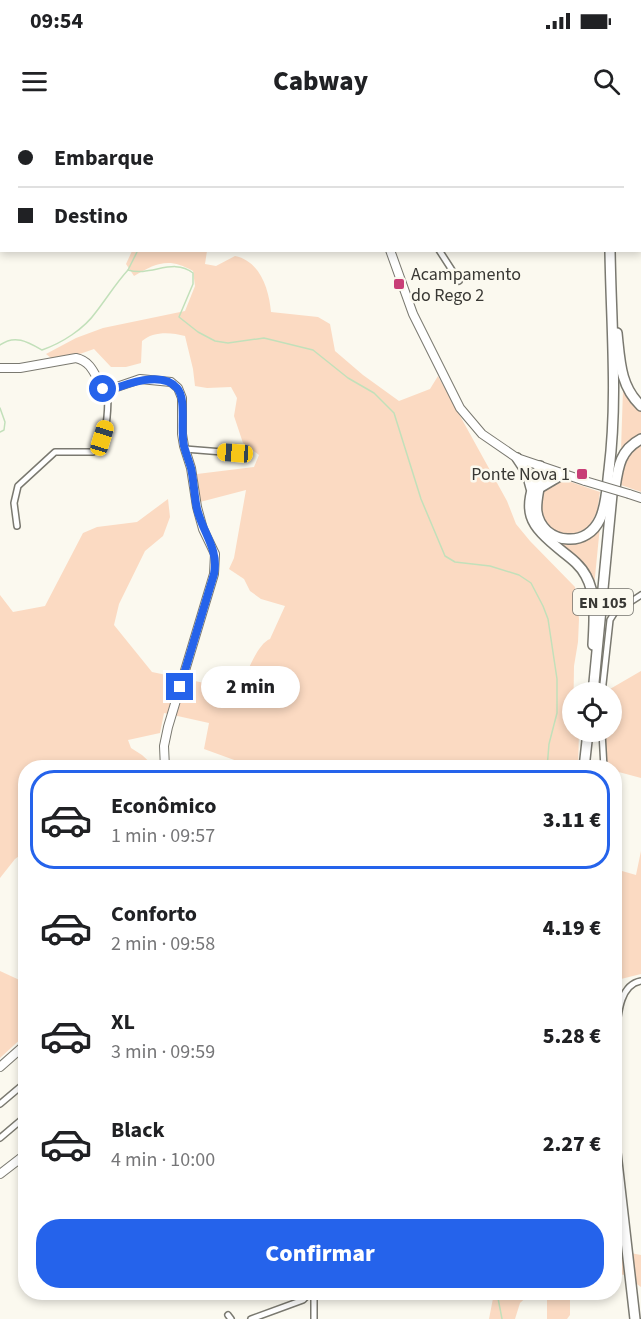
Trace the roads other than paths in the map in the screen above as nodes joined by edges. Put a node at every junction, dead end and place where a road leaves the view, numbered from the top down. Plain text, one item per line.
1 (391, 252) edge
2 (440, 252) edge
3 (610, 252) edge
4 (610, 252) edge
5 (459, 281) dead end
6 (615, 317) junction
7 (0, 368) edge
8 (108, 391) junction
9 (641, 405) edge
10 (641, 439) edge
11 (185, 449) junction
12 (235, 453) dead end
13 (516, 458) junction
14 (540, 466) junction
15 (563, 474) junction
16 (536, 488) junction
17 (606, 497) junction
18 (641, 498) edge
19 (611, 512) junction
20 (17, 526) dead end
21 (641, 595) edge
22 (593, 650) junction
23 (592, 682) edge
24 (593, 682) edge
25 (603, 682) edge
26 (586, 742) edge
27 (603, 742) edge
28 (165, 760) edge
29 (585, 760) edge
30 (604, 760) edge
31 (641, 981) edge
32 (622, 1000) edge
33 (18, 1051) edge
34 (0, 1067) edge
35 (18, 1089) edge
36 (0, 1104) edge
37 (18, 1123) edge
38 (0, 1138) edge
39 (18, 1160) edge
40 (0, 1174) edge
41 (622, 1207) edge
42 (303, 1300) edge
43 (313, 1300) edge
44 (251, 1319) edge
45 (314, 1319) edge
46 (635, 1319) edge

1 - 13 street
2 - 5 street
3 - 6 main road, EN 105
4 - 17 main road, EN 105
6 - 9 main road
6 - 19 main road, EN 105
7 - 8 street
8 - 11 street
8 - 20 street
10 - 19 main road
11 - 12 street
11 - 28 street
13 - 14 street
13 - 16 main road
14 - 15 street
14 - 16 main road
15 - 16 main road
15 - 18 street, bridge
16 - 17 main road
16 - 22 main road
17 - 22 main road, EN 105
19 - 24 main road, EN 105
21 - 25 street
22 - 23 main road, EN 105
26 - 29 main road
27 - 30 street
31 - 32 street
33 - 34 street
35 - 36 street
37 - 38 street
39 - 40 street
41 - 46 main road
42 - 44 street
43 - 45 street

